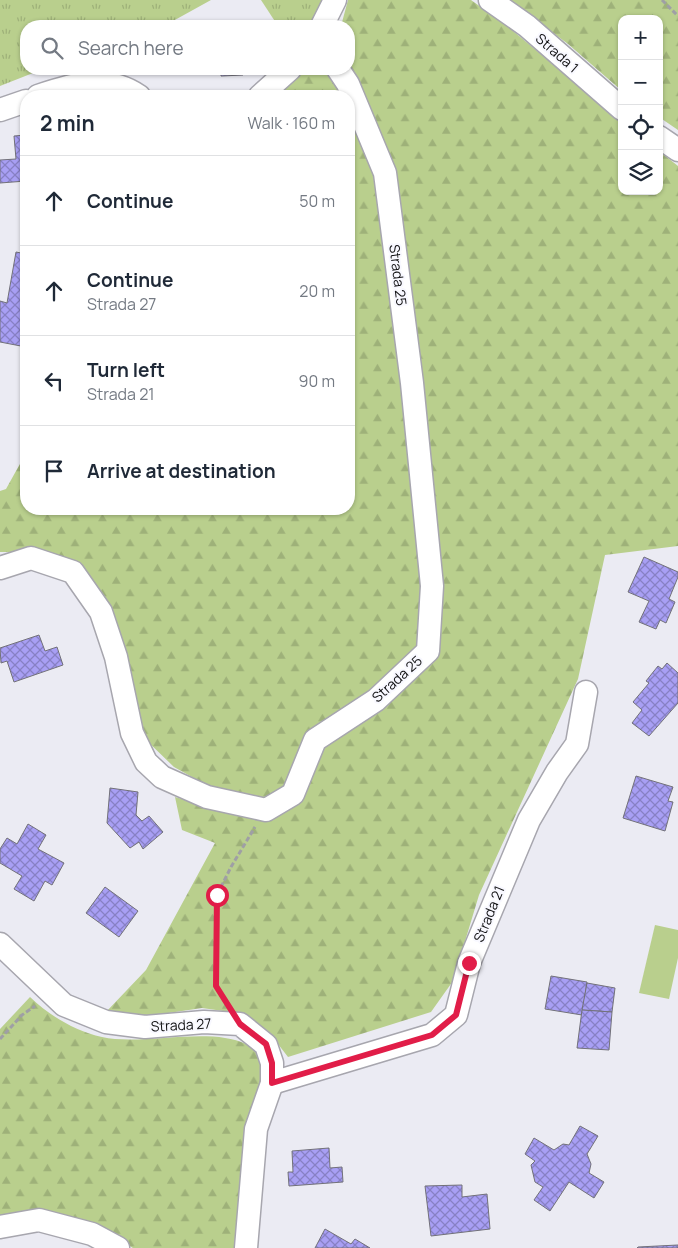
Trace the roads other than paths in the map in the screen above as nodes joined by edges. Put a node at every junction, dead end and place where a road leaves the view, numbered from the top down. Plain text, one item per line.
1 (334, 0) edge
2 (490, 0) edge
3 (325, 20) edge
4 (283, 75) edge
5 (342, 75) edge
6 (64, 90) edge
7 (130, 90) edge
8 (267, 90) edge
9 (350, 90) edge
10 (355, 101) edge
11 (20, 102) edge
12 (618, 106) edge
13 (0, 110) edge
14 (663, 140) edge
15 (678, 150) edge
16 (0, 568) edge
17 (586, 692) dead end
18 (0, 944) edge
19 (272, 1083) junction
20 (0, 1227) edge
21 (118, 1248) edge
22 (246, 1248) edge

1 - 3 street
2 - 12 street, Strada 1
4 - 8 street
5 - 9 street, Strada 25
6 - 7 street
10 - 16 street, Strada 25
11 - 13 street
14 - 15 street
17 - 19 street, Strada 21
18 - 19 street, Strada 27
19 - 22 street
20 - 21 street

